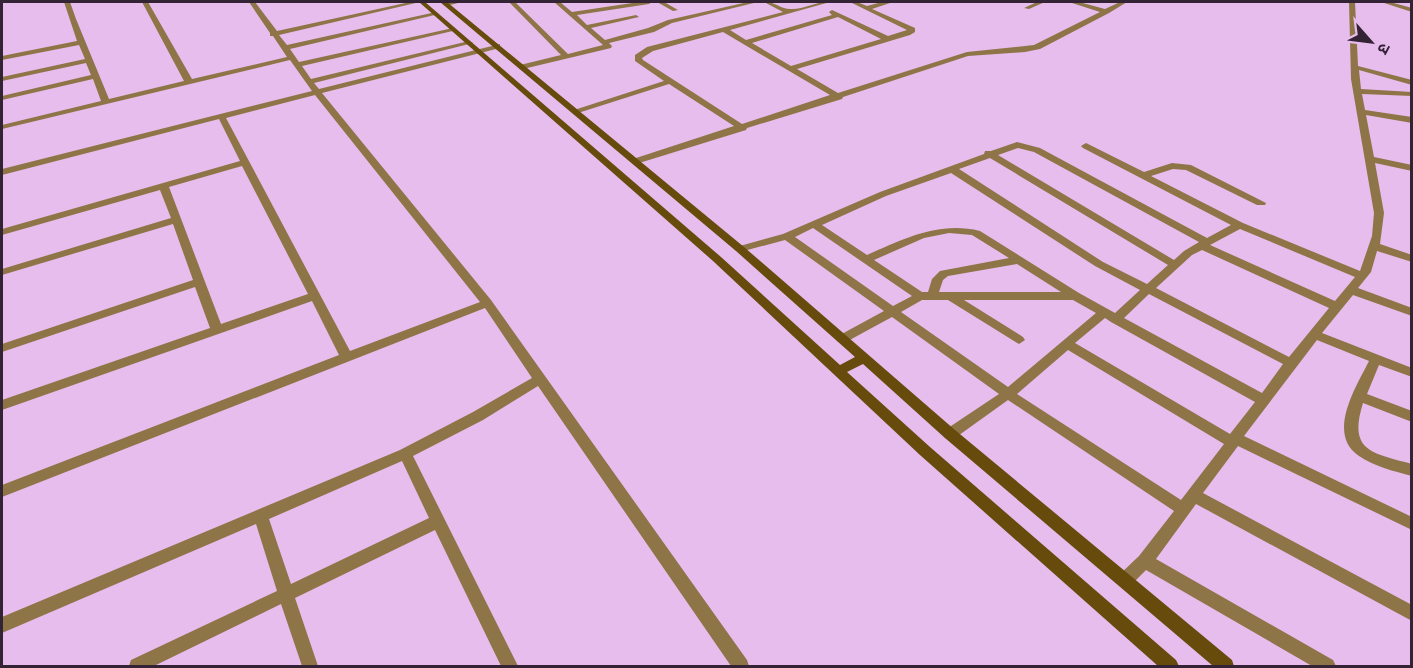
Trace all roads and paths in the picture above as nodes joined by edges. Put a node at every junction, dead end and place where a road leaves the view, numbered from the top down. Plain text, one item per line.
1 (67, 2) edge
2 (145, 2) edge
3 (255, 2) edge
4 (417, 2) edge
5 (422, 2) edge
6 (459, 2) edge
7 (512, 2) edge
8 (557, 2) edge
9 (649, 2) edge
10 (660, 2) edge
11 (755, 2) edge
12 (767, 2) edge
13 (827, 2) edge
14 (854, 2) edge
15 (888, 2) edge
16 (1042, 2) edge
17 (1074, 2) edge
18 (1124, 2) edge
19 (1352, 2) edge
20 (1383, 2) edge
21 (445, 3) edge
22 (812, 3) edge
23 (867, 8) junction
24 (1027, 8) dead end
25 (675, 10) dead end
26 (1412, 10) edge
27 (787, 11) junction
28 (1107, 12) junction
29 (436, 14) junction
30 (571, 14) junction
31 (838, 15) junction
32 (636, 17) dead end
33 (586, 27) junction
34 (723, 29) junction
35 (453, 30) junction
36 (273, 34) junction
37 (888, 39) junction
38 (81, 42) junction
39 (604, 42) junction
40 (746, 42) junction
41 (496, 46) junction
42 (473, 47) junction
43 (566, 56) junction
44 (291, 57) junction
45 (2, 58) edge
46 (90, 60) junction
47 (523, 67) junction
48 (1355, 67) junction
49 (792, 68) junction
50 (96, 76) junction
51 (2, 80) edge
52 (671, 81) junction
53 (189, 82) junction
54 (541, 82) junction
55 (1412, 83) edge
56 (313, 87) junction
57 (522, 88) junction
58 (1357, 91) junction
59 (1412, 94) edge
60 (839, 97) junction
61 (2, 98) edge
62 (106, 102) junction
63 (575, 111) junction
64 (1361, 112) junction
65 (221, 116) junction
66 (1412, 120) edge
67 (2, 127) edge
68 (743, 128) junction
69 (1086, 146) dead end
70 (988, 153) junction
71 (1369, 159) junction
72 (636, 161) junction
73 (245, 162) junction
74 (950, 168) junction
75 (1412, 168) edge
76 (2, 172) edge
77 (1144, 176) junction
78 (665, 186) junction
79 (164, 187) junction
80 (642, 193) junction
81 (683, 201) junction
82 (1261, 203) dead end
83 (662, 211) junction
84 (176, 220) junction
85 (814, 224) junction
86 (1239, 225) junction
87 (2, 232) edge
88 (787, 236) junction
89 (1204, 243) junction
90 (1374, 246) junction
91 (740, 249) junction
92 (866, 259) junction
93 (1412, 259) edge
94 (1019, 260) junction
95 (1174, 264) junction
96 (2, 272) edge
97 (1362, 276) junction
98 (199, 282) junction
99 (1146, 290) junction
100 (1351, 290) junction
101 (315, 296) junction
102 (926, 296) junction
103 (1075, 296) junction
104 (952, 297) junction
105 (487, 303) junction
106 (1337, 307) junction
107 (892, 311) junction
108 (1412, 312) edge
109 (1109, 316) junction
110 (217, 330) junction
111 (1314, 334) junction
112 (842, 339) junction
113 (1019, 340) dead end
114 (1067, 344) junction
115 (2, 348) edge
116 (347, 358) junction
117 (1376, 358) junction
118 (863, 359) junction
119 (1291, 363) junction
120 (837, 371) junction
121 (1412, 373) edge
122 (540, 379) junction
123 (1008, 394) junction
124 (1359, 396) junction
125 (1263, 400) junction
126 (2, 405) edge
127 (1412, 417) edge
128 (950, 434) junction
129 (1234, 440) junction
130 (405, 454) junction
131 (1412, 470) edge
132 (2, 491) edge
133 (1193, 495) junction
134 (1183, 509) junction
135 (260, 515) junction
136 (438, 521) junction
137 (1412, 524) edge
138 (1144, 561) junction
139 (1125, 580) junction
140 (286, 594) junction
141 (1412, 614) edge
142 (2, 625) edge
143 (137, 666) edge
144 (310, 666) edge
145 (510, 666) edge
146 (741, 666) edge
147 (1170, 666) edge
148 (1226, 666) edge
149 (1327, 666) edge

1 - 38 street
2 - 53 street
3 - 36 street
4 - 36 street
5 - 29 main road
6 - 21 street
7 - 43 street
8 - 30 street
9 - 30 street
10 - 25 street
11 - 39 street
12 - 27 street
13 - 22 street
14 - 23 street
15 - 23 street
16 - 24 street
17 - 28 street
18 - 28 street
19 - 48 street
20 - 26 street
21 - 41 main road
22 - 27 street
22 - 31 street
23 - 37 street
27 - 34 street
28 - 60 street
29 - 35 main road
29 - 44 street
30 - 33 street
31 - 37 street
31 - 40 street
32 - 33 street
33 - 39 street
34 - 40 street
34 - 52 street
35 - 42 main road
35 - 44 street
36 - 44 street
37 - 49 street
38 - 45 street
38 - 46 street
39 - 43 street
40 - 49 street
41 - 42 street
41 - 47 main road
42 - 56 street
42 - 57 main road
43 - 47 street
44 - 53 street
44 - 56 street
46 - 50 street
46 - 51 street
47 - 54 main road
48 - 55 street
48 - 58 street
49 - 60 street
50 - 61 street
50 - 62 street
52 - 63 street
52 - 68 street
53 - 62 street
54 - 57 main road
54 - 63 main road
56 - 65 street
56 - 105 street
57 - 80 main road
58 - 59 street
58 - 64 street
60 - 68 street
62 - 67 street
63 - 72 main road
64 - 66 street
64 - 71 street
65 - 73 street
65 - 76 street
68 - 72 street
69 - 77 street
70 - 74 street
70 - 89 street
70 - 95 street
71 - 75 street
71 - 90 street
72 - 78 main road
73 - 79 street
73 - 101 street
74 - 85 street
74 - 99 street
77 - 82 street
77 - 86 street
78 - 80 main road
78 - 81 main road
79 - 84 street
79 - 87 street
80 - 83 main road
81 - 83 main road
81 - 91 main road
83 - 120 main road
84 - 96 street
84 - 98 street
85 - 88 street
85 - 92 street
86 - 89 street
86 - 97 street
88 - 91 street
88 - 107 street
89 - 95 street
89 - 106 street
90 - 93 street
90 - 97 street
91 - 112 main road
92 - 94 street
92 - 102 street
94 - 102 street
94 - 103 street
95 - 99 street
97 - 100 street
98 - 110 street
98 - 115 street
99 - 109 street
99 - 119 street
100 - 106 street
100 - 108 street
101 - 110 street
101 - 116 street
102 - 104 street
102 - 107 street
103 - 104 street
103 - 109 street
104 - 113 street
105 - 116 street
105 - 122 street
106 - 111 street
107 - 112 street
107 - 123 street
109 - 114 street
109 - 125 street
110 - 126 street
111 - 117 street
111 - 119 street
112 - 118 main road
114 - 123 street
114 - 129 street
116 - 132 street
117 - 121 street
117 - 124 street
118 - 120 main road
118 - 128 main road
119 - 125 street
120 - 147 main road
122 - 130 street
122 - 146 street
123 - 128 street
123 - 134 street
124 - 127 street
124 - 131 street
125 - 129 street
128 - 139 main road
129 - 133 street
129 - 137 street
130 - 135 street
130 - 136 street
133 - 134 street
133 - 141 street
134 - 138 street
135 - 140 street
135 - 142 street
136 - 140 street
136 - 145 street
138 - 139 street
138 - 149 street
139 - 148 main road
140 - 143 street
140 - 144 street

